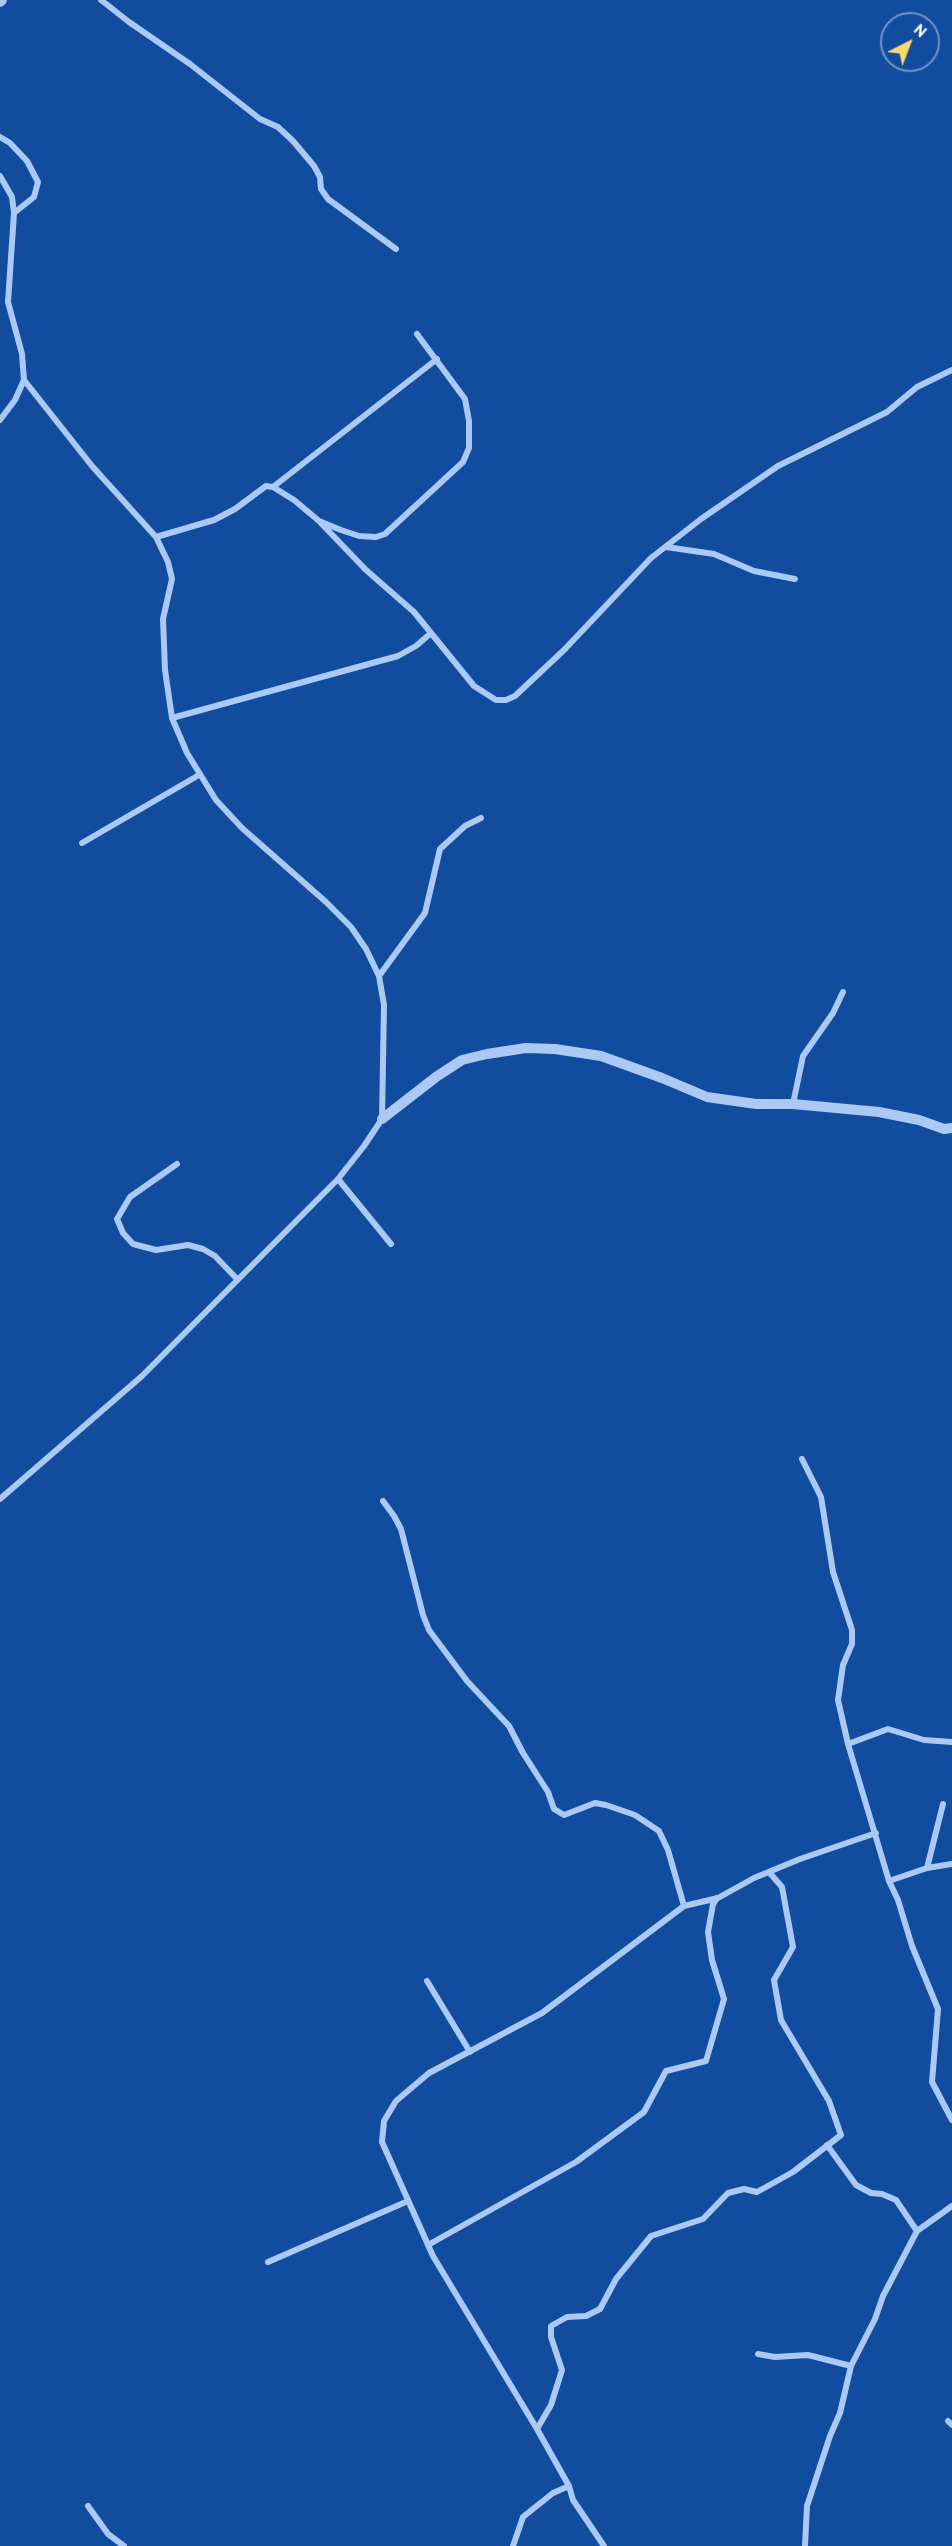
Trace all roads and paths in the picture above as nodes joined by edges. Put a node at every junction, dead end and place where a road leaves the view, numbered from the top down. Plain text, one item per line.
1 (101, 0) edge
2 (0, 137) edge
3 (0, 176) edge
4 (14, 213) junction
5 (396, 249) dead end
6 (417, 334) dead end
7 (437, 359) junction
8 (952, 370) edge
9 (24, 380) junction
10 (0, 420) edge
11 (273, 487) junction
12 (319, 521) junction
13 (156, 537) junction
14 (666, 547) junction
15 (795, 579) dead end
16 (432, 633) junction
17 (172, 718) junction
18 (199, 775) junction
19 (481, 818) dead end
20 (82, 843) dead end
21 (380, 976) junction
22 (843, 992) dead end
23 (793, 1104) junction
24 (382, 1119) junction
25 (950, 1130) edge
26 (177, 1164) dead end
27 (338, 1179) junction
28 (391, 1244) dead end
29 (237, 1279) junction
30 (802, 1459) dead end
31 (1, 1495) edge
32 (383, 1502) dead end
33 (952, 1742) edge
34 (848, 1744) junction
35 (943, 1804) dead end
36 (876, 1833) junction
37 (952, 1864) edge
38 (927, 1868) junction
39 (769, 1872) junction
40 (889, 1881) junction
41 (718, 1898) junction
42 (684, 1906) junction
43 (427, 1981) dead end
44 (470, 2052) junction
45 (952, 2120) edge
46 (827, 2145) junction
47 (408, 2201) junction
48 (952, 2206) edge
49 (917, 2231) junction
50 (428, 2245) junction
51 (268, 2262) dead end
52 (758, 2354) dead end
53 (851, 2366) junction
54 (537, 2429) junction
55 (568, 2486) junction
56 (88, 2506) dead end
57 (124, 2546) edge
58 (513, 2546) edge
59 (604, 2546) edge
60 (805, 2546) edge

1 - 5 street
2 - 4 street
3 - 4 street
4 - 9 street
6 - 7 street
7 - 11 street
7 - 12 street
8 - 14 street
9 - 10 street
9 - 13 street
11 - 12 street
11 - 13 street
12 - 16 street
13 - 17 street
14 - 15 street
14 - 16 street
16 - 17 street
17 - 18 street
18 - 20 street
18 - 21 street
19 - 21 street
21 - 24 street
22 - 23 street
23 - 24 street
23 - 25 street
24 - 27 street
26 - 29 street
27 - 28 street
27 - 29 street
29 - 31 street
30 - 34 street
32 - 42 street
33 - 34 street
34 - 36 street
35 - 38 street
36 - 39 street
36 - 40 street
37 - 38 street
38 - 40 street
39 - 41 street
39 - 46 street
40 - 45 street
41 - 42 street
41 - 50 street
42 - 44 street
43 - 44 street
44 - 47 street
46 - 49 street
46 - 54 street
47 - 50 street
47 - 51 street
48 - 49 street
49 - 53 street
50 - 54 street
52 - 53 street
53 - 60 street
54 - 55 street
55 - 58 street
55 - 59 street
56 - 57 street

